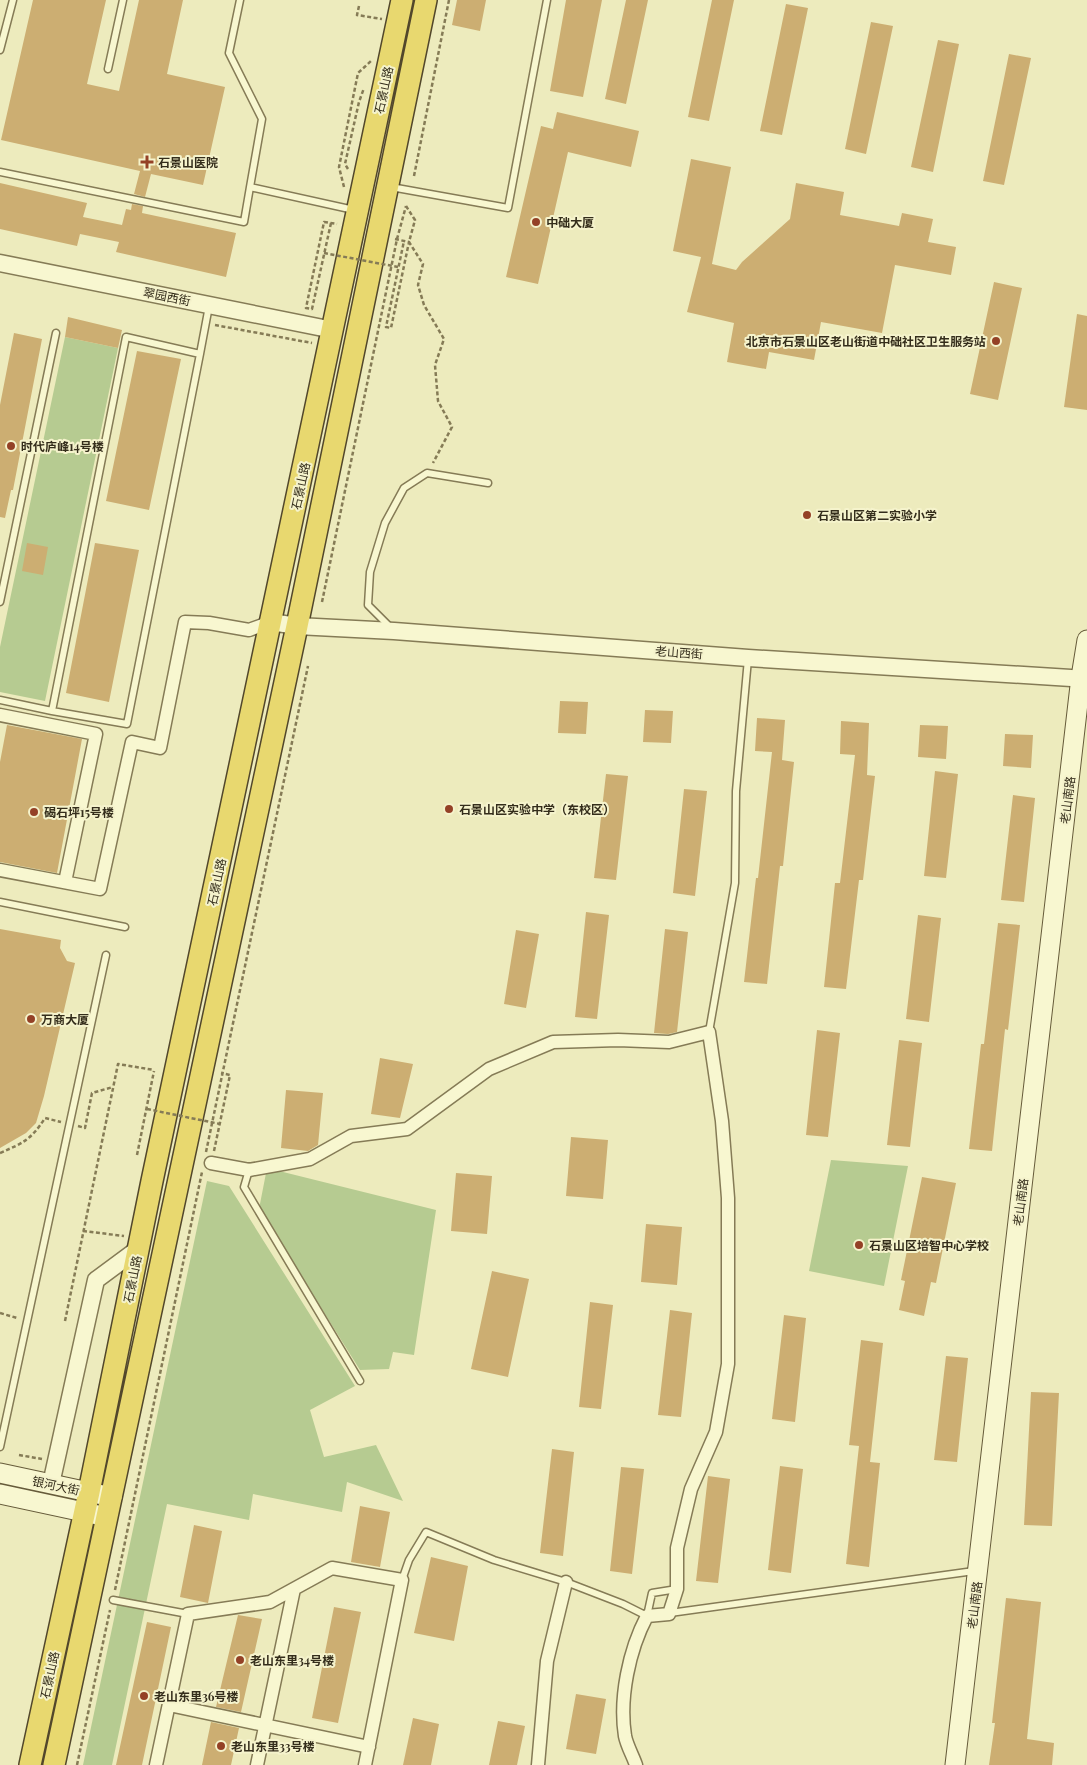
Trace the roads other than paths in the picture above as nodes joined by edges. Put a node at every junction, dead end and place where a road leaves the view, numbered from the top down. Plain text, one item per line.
1 (13, 0) edge
2 (124, 0) edge
3 (240, 0) edge
4 (402, 0) edge
5 (426, 0) edge
6 (547, 0) edge
7 (0, 50) edge
8 (108, 68) dead end
9 (0, 172) edge
10 (387, 186) junction
11 (250, 187) junction
12 (358, 211) junction
13 (0, 263) edge
14 (210, 305) junction
15 (333, 330) junction
16 (56, 333) dead end
17 (200, 354) junction
18 (488, 482) dead end
19 (0, 602) edge
20 (271, 622) junction
21 (297, 626) junction
22 (394, 631) junction
23 (1087, 640) edge
24 (748, 658) junction
25 (1084, 678) edge
26 (0, 700) edge
27 (52, 711) junction
28 (0, 715) edge
29 (0, 870) edge
30 (65, 882) junction
31 (0, 902) edge
32 (125, 927) dead end
33 (106, 955) dead end
34 (708, 1032) junction
35 (206, 1164) road end
36 (249, 1170) junction
37 (138, 1249) junction
38 (360, 1381) dead end
39 (0, 1447) edge
40 (0, 1473) edge
41 (51, 1484) junction
42 (89, 1492) junction
43 (0, 1494) edge
44 (109, 1507) junction
45 (84, 1512) junction
46 (978, 1571) junction
47 (402, 1580) junction
48 (566, 1582) junction
49 (677, 1589) junction
50 (294, 1590) junction
51 (113, 1600) road end
52 (188, 1614) junction
53 (668, 1614) junction
54 (647, 1616) junction
55 (168, 1705) junction
56 (266, 1725) junction
57 (369, 1747) junction
58 (30, 1765) edge
59 (54, 1765) edge
60 (156, 1765) edge
61 (257, 1765) edge
62 (365, 1765) edge
63 (538, 1765) edge
64 (636, 1765) edge
65 (955, 1765) edge

1 - 7 lane
2 - 8 lane
3 - 11 lane
4 - 12 highway, 石景山路
5 - 10 highway, 石景山路
6 - 10 lane
9 - 11 lane
10 - 21 highway, 石景山路
11 - 12 lane
12 - 15 highway, 石景山路
13 - 14 street, 翠园西街
14 - 15 street, 翠园西街
14 - 17 lane
15 - 20 highway, 石景山路
16 - 19 lane
17 - 27 lane
17 - 27 lane
18 - 22 lane
20 - 21 street, 老山西街
20 - 30 street
20 - 37 highway, 石景山路
21 - 22 street, 老山西街
21 - 44 highway, 石景山路
22 - 24 street, 老山西街
23 - 25 main road, 老山南路
24 - 25 street, 老山西街
24 - 34 lane
25 - 46 main road, 老山南路
26 - 27 lane
28 - 30 street
29 - 30 street
31 - 32 lane
33 - 39 lane
34 - 36 street
34 - 49 street
35 - 36 street
36 - 38 lane
37 - 41 street
37 - 42 highway, 石景山路
40 - 41 main road, 银河大街
41 - 42 main road, 银河大街
42 - 44 main road, 银河大街
42 - 45 highway, 石景山路
43 - 45 main road, 银河大街
44 - 45 main road, 银河大街
44 - 59 highway, 石景山路
45 - 58 highway, 石景山路
46 - 53 lane
46 - 65 main road, 老山南路
47 - 48 lane
47 - 50 street
47 - 57 street
48 - 54 lane
48 - 63 street
49 - 53 street
49 - 54 lane
50 - 52 street
50 - 56 street
51 - 52 lane
52 - 55 street
53 - 54 street
54 - 64 street
55 - 56 street
55 - 60 street
56 - 57 street
56 - 61 street
57 - 62 street

